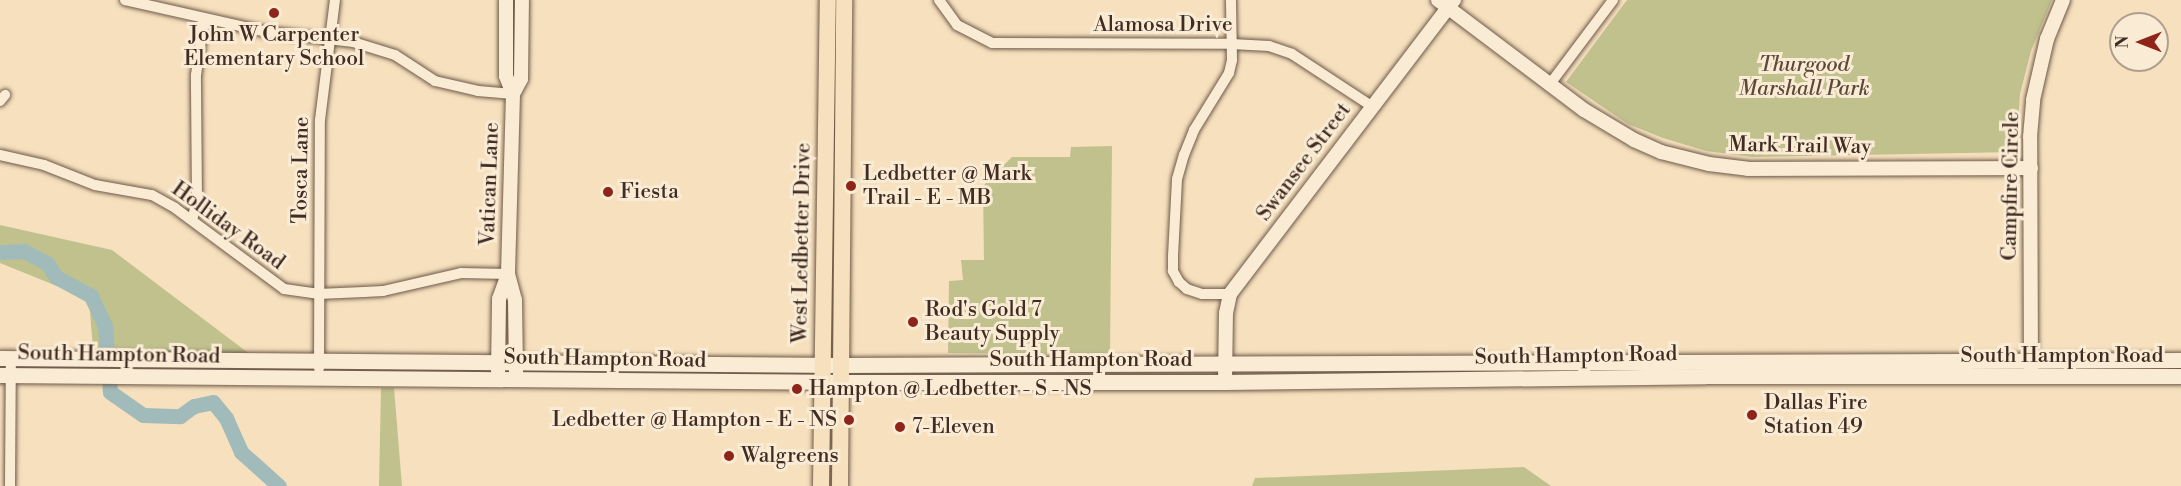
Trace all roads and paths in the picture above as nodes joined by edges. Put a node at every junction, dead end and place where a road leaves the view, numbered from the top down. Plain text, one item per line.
1 (125, 0) edge
2 (335, 0) edge
3 (506, 0) edge
4 (522, 0) edge
5 (828, 0) edge
6 (844, 0) edge
7 (939, 0) edge
8 (1231, 0) edge
9 (1614, 0) edge
10 (2063, 0) edge
11 (1447, 3) edge
12 (204, 19) junction
13 (332, 40) junction
14 (1232, 44) junction
15 (1550, 84) junction
16 (513, 94) junction
17 (1372, 107) junction
18 (0, 155) edge
19 (2031, 168) junction
20 (192, 220) junction
21 (824, 222) junction
22 (842, 225) junction
23 (508, 274) junction
24 (318, 294) junction
25 (1230, 294) junction
26 (6, 358) edge
27 (2031, 360) junction
28 (2181, 360) edge
29 (319, 361) junction
30 (498, 362) junction
31 (516, 362) junction
32 (584, 363) junction
33 (1349, 363) junction
34 (1097, 364) junction
35 (1225, 364) junction
36 (1705, 369) junction
37 (822, 373) junction
38 (840, 373) junction
39 (5, 375) edge
40 (2181, 376) edge
41 (2031, 377) junction
42 (318, 378) junction
43 (498, 379) junction
44 (516, 379) junction
45 (584, 380) junction
46 (1094, 380) junction
47 (1348, 380) junction
48 (1225, 382) junction
49 (10, 486) edge
50 (821, 486) edge
51 (840, 486) edge

1 - 12 street
2 - 13 street, Tosca Lane
3 - 16 street, Vatican Lane
4 - 16 street, Vatican Lane
5 - 21 main road, West Ledbetter Drive
6 - 22 main road, West Ledbetter Drive
7 - 14 street, Alamosa Drive
8 - 14 street
9 - 15 street
10 - 19 street, Campfire Circle
11 - 15 street, Mark Trail Way
11 - 17 street, Swansee Street
12 - 13 street
12 - 20 street
13 - 16 street
13 - 24 street, Tosca Lane
14 - 17 street, Alamosa Drive
14 - 25 street
15 - 19 street, Mark Trail Way
16 - 23 street, Vatican Lane
17 - 25 street, Swansee Street
18 - 20 street, Holliday Road
19 - 27 street, Campfire Circle
20 - 24 street, Holliday Road
21 - 22 main road
21 - 37 main road, West Ledbetter Drive
22 - 38 main road, West Ledbetter Drive
23 - 24 street, Holliday Road
23 - 30 street, Vatican Lane
23 - 31 street, Vatican Lane
24 - 29 street, Tosca Lane
25 - 35 street, Swansee Street
26 - 29 main road, South Hampton Road
26 - 39 street
27 - 28 main road, South Hampton Road
27 - 36 main road, South Hampton Road
27 - 41 street, Campfire Circle
29 - 30 main road, South Hampton Road
29 - 42 street, Tosca Lane
30 - 31 main road, South Hampton Road
30 - 43 street, Vatican Lane
31 - 32 main road, South Hampton Road
31 - 44 street, Vatican Lane
32 - 37 main road, South Hampton Road
32 - 45 main road
33 - 35 main road, South Hampton Road
33 - 36 main road, South Hampton Road
33 - 47 main road
34 - 35 main road, South Hampton Road
34 - 38 main road, South Hampton Road
34 - 46 main road
35 - 48 street, Swansee Street
36 - 41 main road, South Hampton Road
36 - 47 main road, South Hampton Road
37 - 38 main road, South Hampton Road
37 - 45 main road, South Hampton Road
37 - 50 main road, West Ledbetter Drive
38 - 46 main road, South Hampton Road
38 - 51 main road, West Ledbetter Drive
39 - 42 main road, South Hampton Road
39 - 49 street
40 - 41 main road, South Hampton Road
42 - 43 main road, South Hampton Road
43 - 44 main road, South Hampton Road
44 - 45 main road, South Hampton Road
46 - 48 main road, South Hampton Road
47 - 48 main road, South Hampton Road

